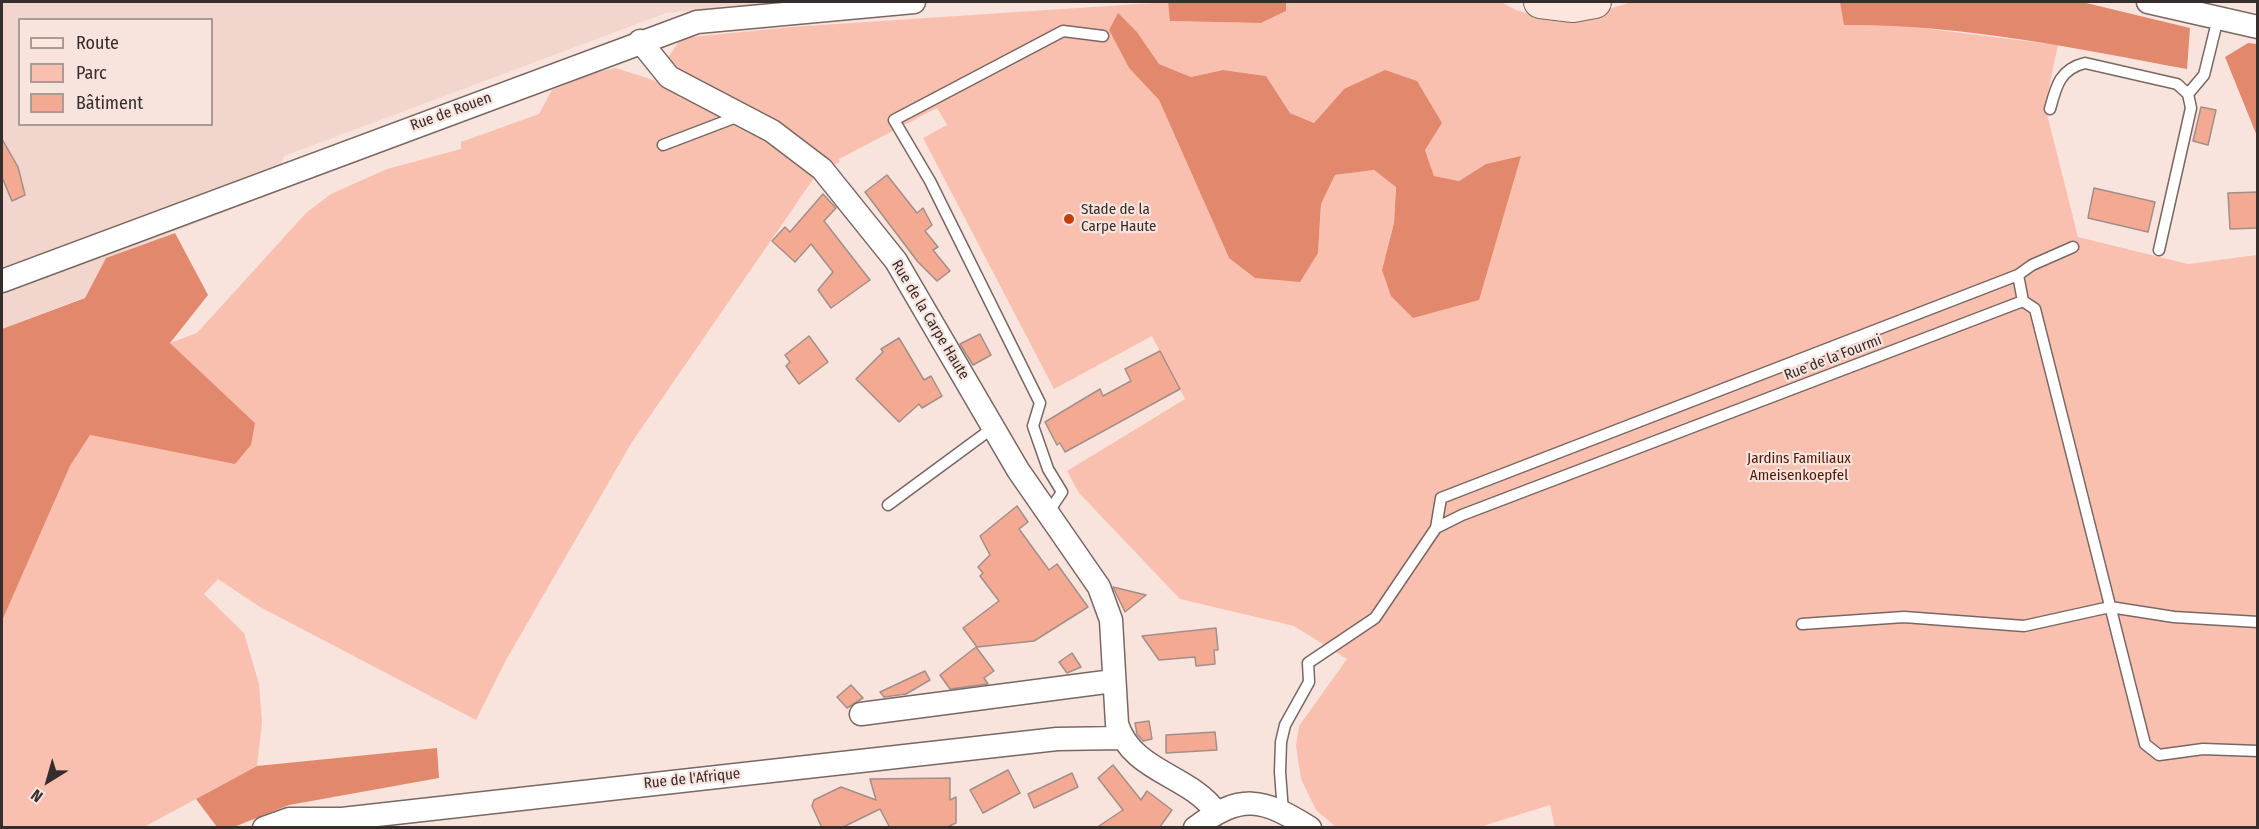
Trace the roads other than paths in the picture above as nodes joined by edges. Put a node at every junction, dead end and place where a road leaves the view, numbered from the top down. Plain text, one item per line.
1 (914, 2) edge
2 (1540, 2) edge
3 (1595, 2) edge
4 (2148, 2) edge
5 (2218, 18) junction
6 (2258, 27) edge
7 (1103, 36) dead end
8 (640, 41) junction
9 (2188, 94) junction
10 (2050, 109) dead end
11 (742, 115) junction
12 (663, 145) dead end
13 (2073, 247) dead end
14 (2159, 250) dead end
15 (2018, 275) junction
16 (2, 281) edge
17 (2023, 301) junction
18 (994, 427) junction
19 (888, 505) dead end
20 (1048, 513) junction
21 (1436, 528) junction
22 (2110, 608) junction
23 (2258, 622) edge
24 (1802, 624) dead end
25 (1113, 681) junction
26 (861, 714) dead end
27 (1121, 738) junction
28 (2258, 751) edge
29 (1283, 812) junction
30 (1216, 813) junction
31 (264, 828) edge
32 (1195, 828) edge
33 (1310, 828) edge

1 - 8 street, Rue de Rouen
2 - 3 main road
4 - 5 street
5 - 6 street
5 - 9 lane
7 - 20 lane
8 - 11 street, Rue de la Carpe Haute
8 - 16 street, Rue de Rouen
9 - 10 lane
9 - 14 lane
11 - 12 lane
11 - 18 street, Rue de la Carpe Haute
13 - 15 lane
15 - 17 lane
15 - 21 lane
17 - 21 lane, Rue de la Fourmi
17 - 22 lane
18 - 19 lane
18 - 20 street, Rue de la Carpe Haute
20 - 25 street, Rue de la Carpe Haute
21 - 29 lane, Rue de la Fourmi
22 - 23 lane
22 - 24 lane
22 - 28 lane
25 - 26 street
25 - 27 street, Rue de la Carpe Haute
27 - 30 street
27 - 31 street, Rue de l'Afrique
29 - 30 street
29 - 33 street
30 - 32 street

